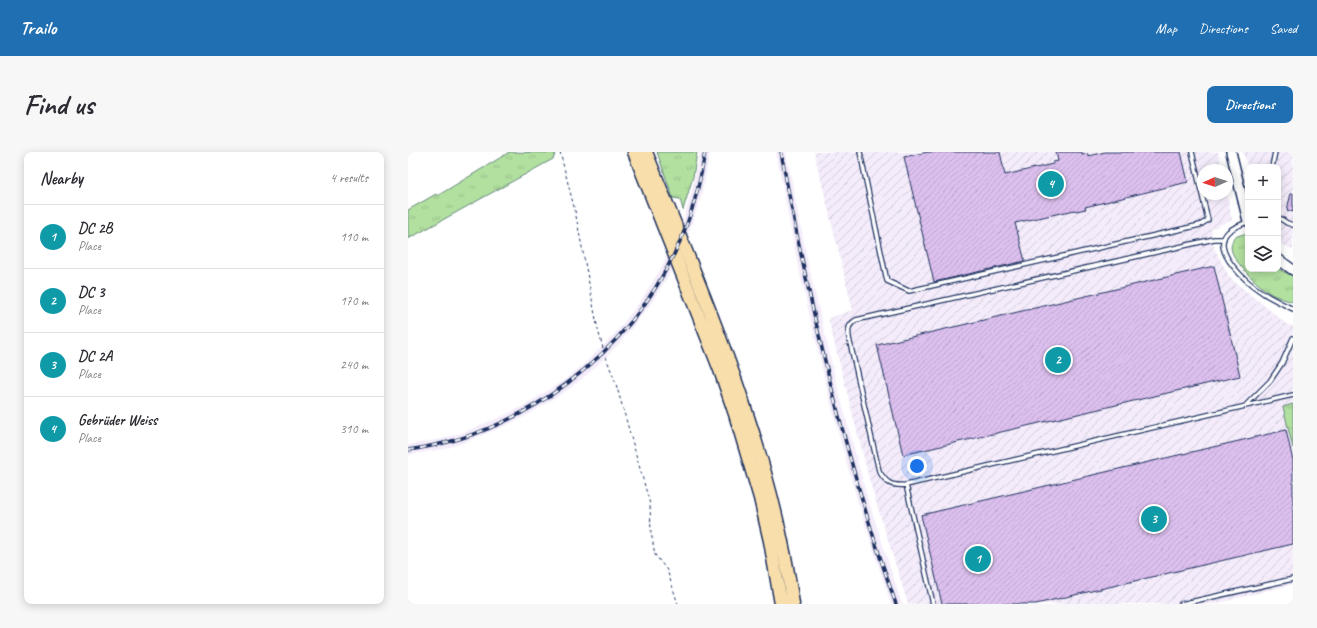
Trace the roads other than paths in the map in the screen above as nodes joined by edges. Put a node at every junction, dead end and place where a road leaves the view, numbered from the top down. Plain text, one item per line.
1 (634, 152) edge
2 (646, 152) edge
3 (860, 152) edge
4 (1192, 152) edge
5 (1231, 152) edge
6 (1275, 152) edge
7 (1273, 164) edge
8 (1245, 209) edge
9 (1281, 219) edge
10 (1245, 223) edge
11 (1293, 225) edge
12 (1224, 239) junction
13 (1281, 261) edge
14 (1293, 270) edge
15 (1293, 309) edge
16 (1293, 338) edge
17 (1293, 395) edge
18 (1245, 406) junction
19 (906, 486) junction
20 (1293, 579) edge
21 (781, 604) edge
22 (793, 604) edge
23 (933, 604) edge
24 (1181, 604) edge

1 - 21 highway
2 - 22 highway
3 - 4 lane
5 - 8 main road
6 - 7 lane
9 - 11 lane
10 - 12 lane
12 - 15 lane
12 - 19 lane
13 - 14 main road
16 - 18 lane
17 - 18 lane
18 - 19 lane
19 - 23 lane
20 - 24 lane

